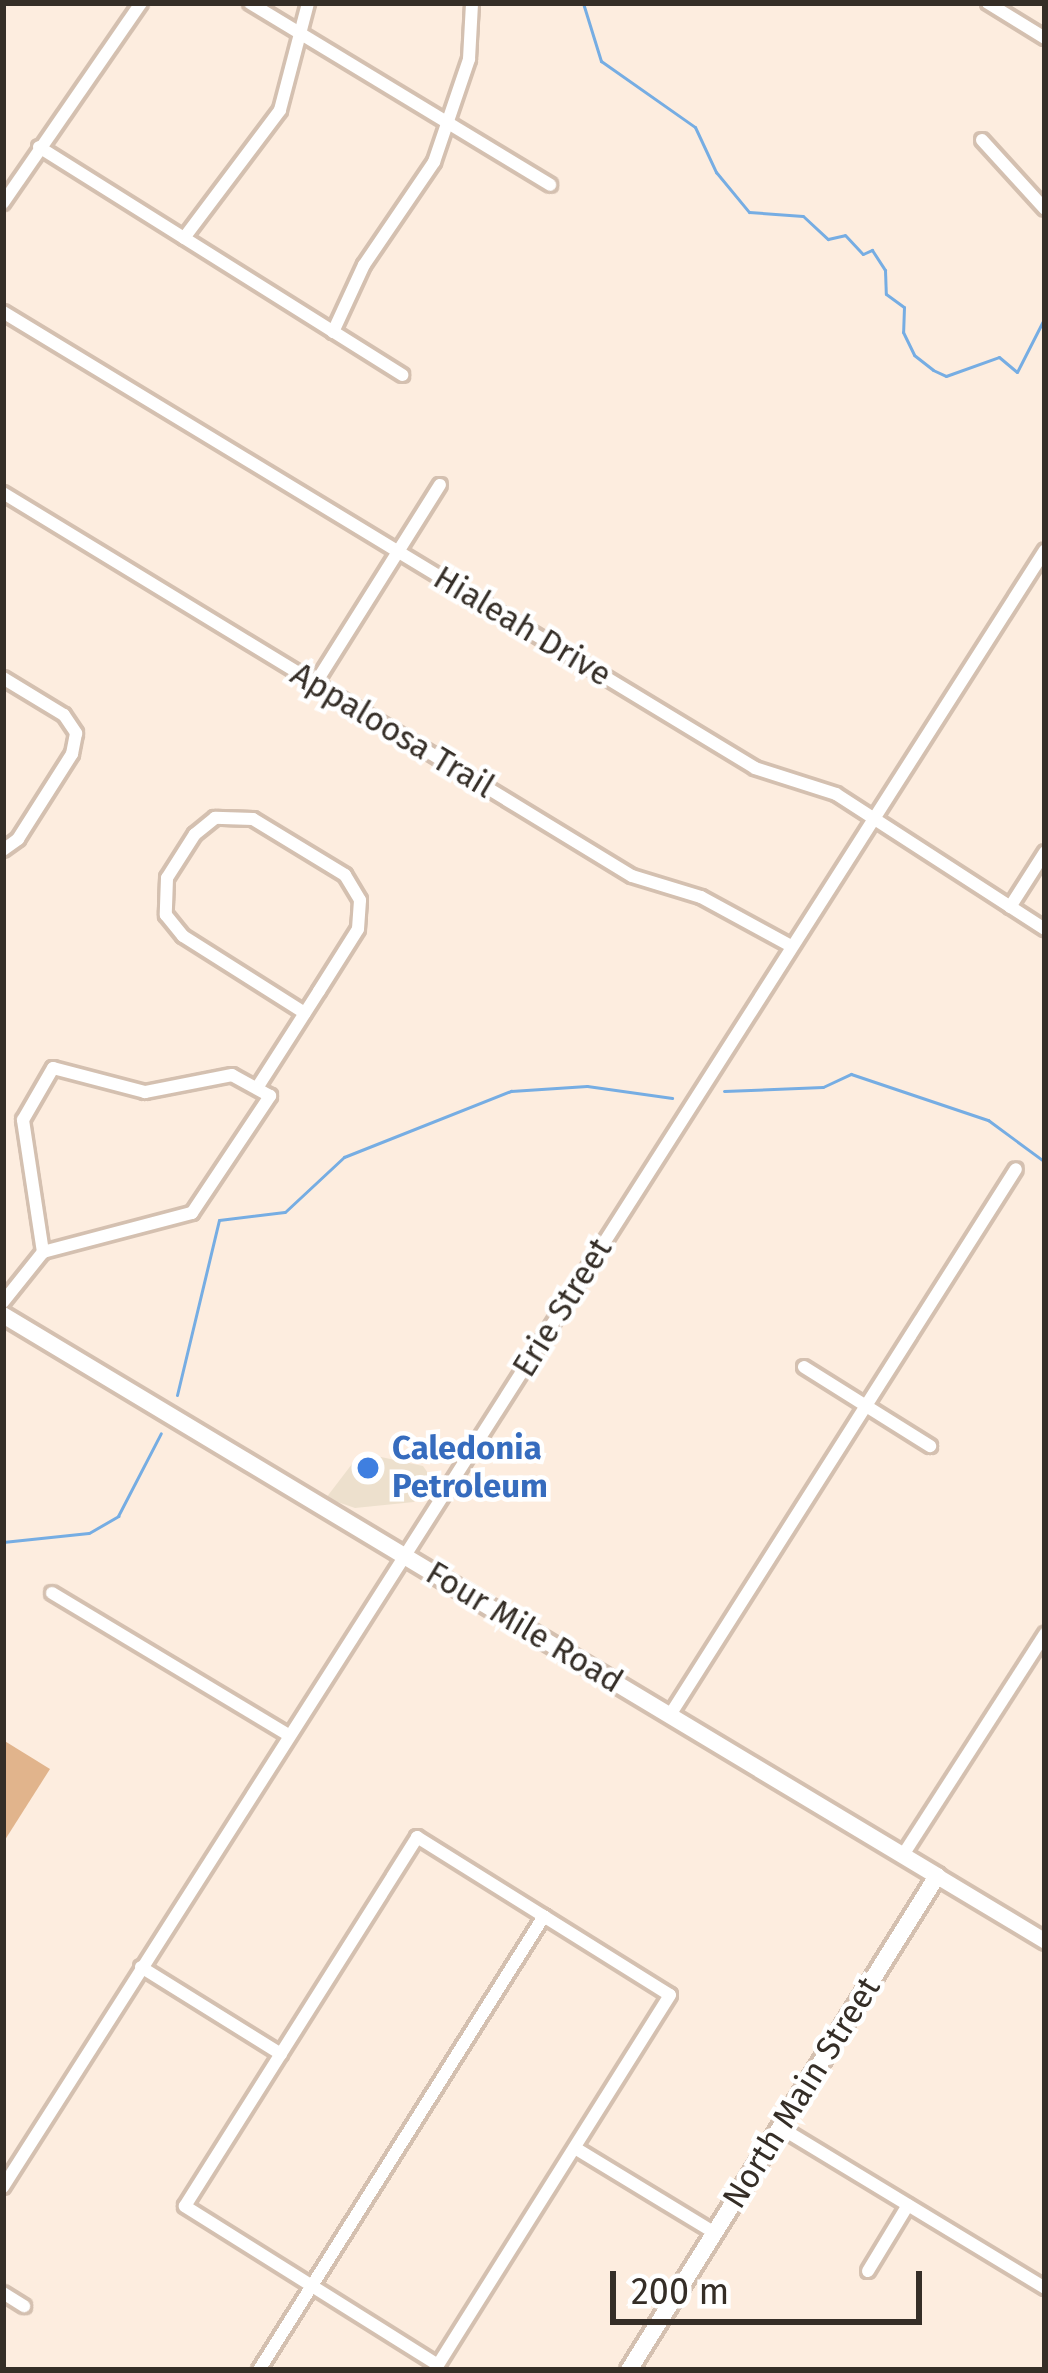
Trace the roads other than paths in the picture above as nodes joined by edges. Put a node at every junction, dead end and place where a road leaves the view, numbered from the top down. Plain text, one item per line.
1 (141, 3) edge
2 (250, 3) edge
3 (308, 3) edge
4 (472, 3) edge
5 (988, 3) edge
6 (302, 35) junction
7 (1045, 38) edge
8 (448, 124) junction
9 (982, 140) dead end
10 (39, 147) junction
11 (550, 185) dead end
12 (3, 203) edge
13 (1045, 209) edge
14 (184, 238) junction
15 (3, 312) edge
16 (333, 332) junction
17 (402, 375) dead end
18 (440, 485) dead end
19 (3, 493) edge
20 (1045, 550) edge
21 (398, 552) junction
22 (3, 678) edge
23 (315, 684) junction
24 (874, 819) junction
25 (1045, 852) edge
26 (4, 857) edge
27 (1010, 907) junction
28 (1045, 929) edge
29 (791, 946) junction
30 (305, 1012) junction
31 (257, 1088) junction
32 (1016, 1169) dead end
33 (44, 1252) junction
34 (3, 1302) edge
35 (3, 1315) edge
36 (804, 1367) dead end
37 (866, 1407) junction
38 (930, 1446) dead end
39 (404, 1557) junction
40 (52, 1593) dead end
41 (1045, 1634) edge
42 (670, 1715) junction
43 (287, 1734) junction
44 (903, 1855) junction
45 (937, 1876) junction
46 (544, 1916) junction
47 (1045, 1941) edge
48 (141, 1967) junction
49 (280, 2054) junction
50 (781, 2128) junction
51 (574, 2148) junction
52 (3, 2187) edge
53 (908, 2205) junction
54 (715, 2233) junction
55 (868, 2271) dead end
56 (312, 2286) junction
57 (1045, 2288) edge
58 (3, 2293) edge
59 (25, 2306) dead end
60 (259, 2370) edge
61 (629, 2370) edge

1 - 10 street
2 - 6 street
3 - 6 street
4 - 8 street
5 - 7 street
6 - 8 street
6 - 14 street
8 - 11 street
8 - 16 street
9 - 13 street
10 - 12 street
10 - 14 street
14 - 16 street
15 - 21 street, Hialeah Drive
16 - 17 street
18 - 21 street
19 - 23 street, Appaloosa Trail
20 - 24 street, Erie Street
21 - 23 street
21 - 24 street, Hialeah Drive
22 - 26 street
23 - 29 street, Appaloosa Trail
24 - 27 street, Hialeah Drive
24 - 29 street, Erie Street
25 - 27 street
27 - 28 street, Hialeah Drive
29 - 39 street, Erie Street
30 - 30 street
30 - 31 street
31 - 33 street
31 - 33 street
32 - 37 street
33 - 34 street
35 - 39 main road, Four Mile Road
36 - 37 street
37 - 38 street
37 - 42 street
39 - 42 main road, Four Mile Road
39 - 43 street, Erie Street
40 - 43 street
41 - 44 street
42 - 44 main road, Four Mile Road
43 - 48 street, Erie Street
44 - 45 main road, Four Mile Road
45 - 47 street, Four Mile Road
45 - 50 main road, North Main Street
46 - 49 street
46 - 51 street
46 - 56 street
48 - 49 street
48 - 52 street, Erie Street
49 - 56 street
50 - 53 street
50 - 54 main road, North Main Street
51 - 54 street
51 - 56 street
53 - 55 street
53 - 57 street
54 - 61 main road, North Main Street
56 - 60 street
58 - 59 street

